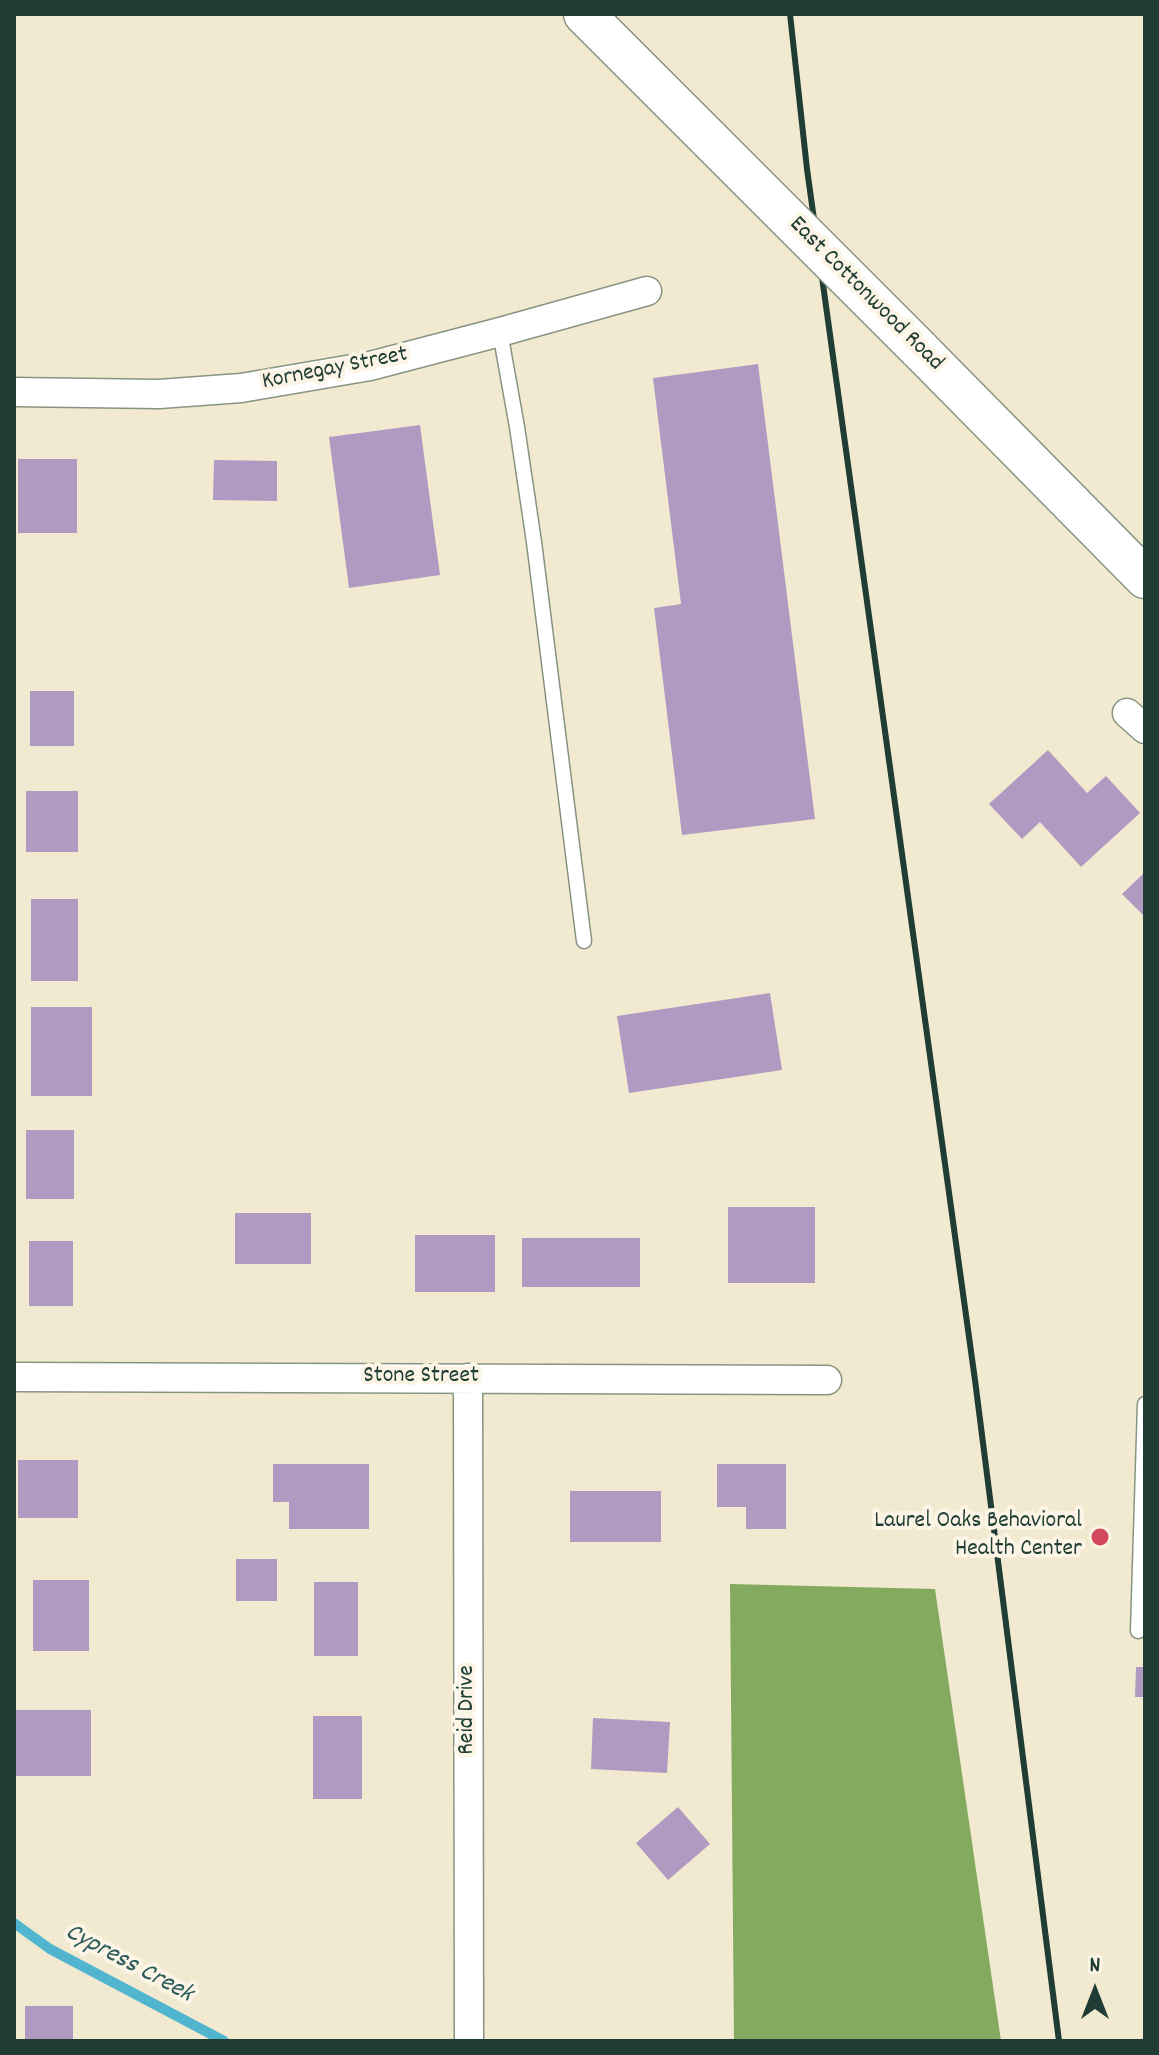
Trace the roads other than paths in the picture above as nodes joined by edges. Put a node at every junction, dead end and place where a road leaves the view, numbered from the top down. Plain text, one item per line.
1 (584, 14) edge
2 (647, 291) dead end
3 (500, 332) junction
4 (14, 392) edge
5 (1145, 578) edge
6 (584, 941) dead end
7 (14, 1377) edge
8 (468, 1378) junction
9 (827, 1380) dead end
10 (1145, 1404) edge
11 (1138, 1631) dead end
12 (469, 2041) edge

1 - 5 main road, East Cottonwood Road, bridge
2 - 3 street, Kornegay Street
3 - 4 street, Kornegay Street
3 - 6 lane
7 - 8 street, Stone Street
8 - 9 street, Stone Street
8 - 12 street, Reid Drive
10 - 11 lane

